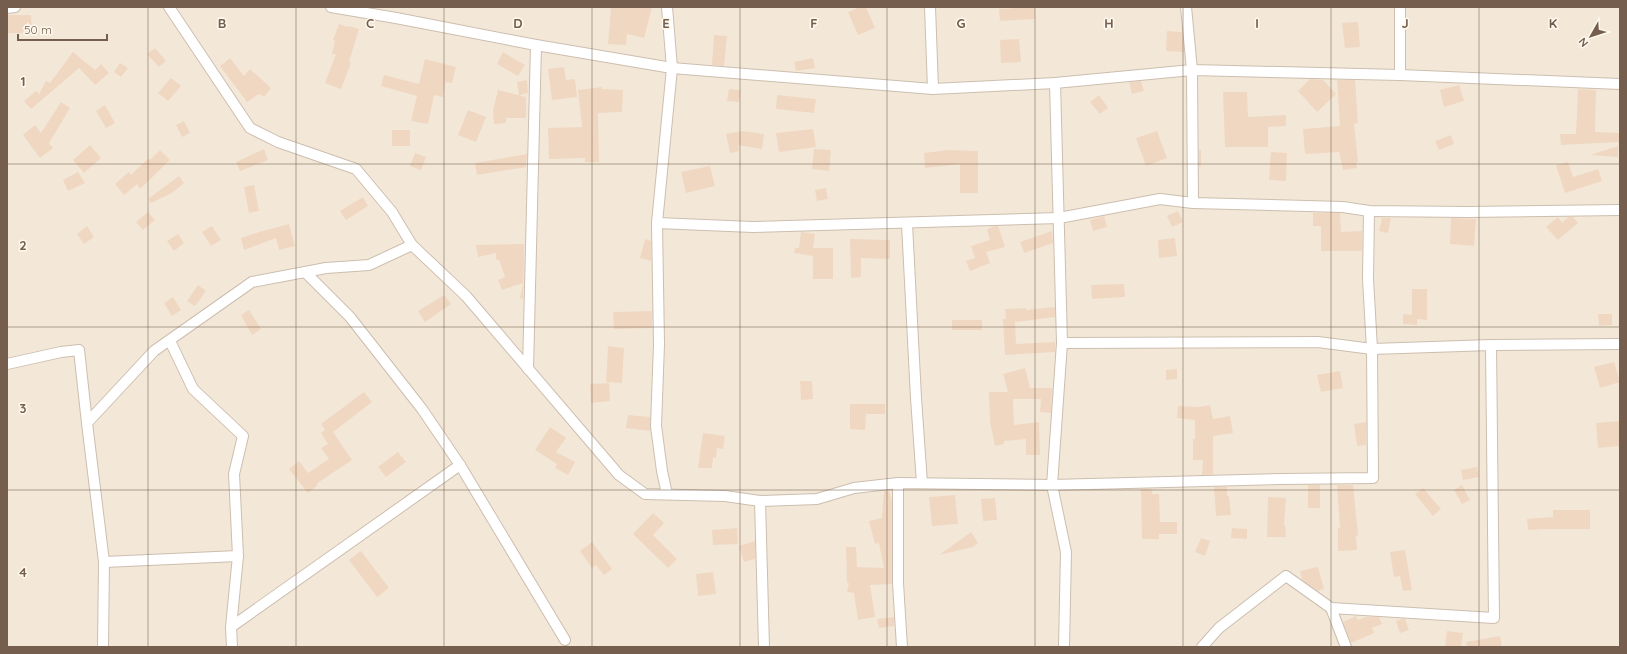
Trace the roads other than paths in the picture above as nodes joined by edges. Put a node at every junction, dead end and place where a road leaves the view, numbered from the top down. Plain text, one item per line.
1 (15, 7) edge
2 (169, 7) edge
3 (332, 7) edge
4 (667, 7) edge
5 (930, 7) edge
6 (1186, 7) edge
7 (1400, 7) edge
8 (7, 8) edge
9 (536, 45) junction
10 (672, 68) junction
11 (1192, 70) junction
12 (1400, 75) junction
13 (1055, 83) junction
14 (1620, 84) edge
15 (933, 89) junction
16 (1193, 203) junction
17 (1620, 210) edge
18 (1369, 211) junction
19 (1059, 218) junction
20 (657, 223) junction
21 (907, 224) junction
22 (412, 245) junction
23 (306, 273) junction
24 (170, 341) junction
25 (1062, 344) junction
26 (1620, 344) edge
27 (1491, 345) junction
28 (1372, 349) junction
29 (7, 364) edge
30 (528, 369) junction
31 (87, 422) junction
32 (460, 465) junction
33 (898, 483) junction
34 (922, 484) junction
35 (1052, 485) junction
36 (667, 494) junction
37 (760, 500) junction
38 (238, 556) junction
39 (104, 562) junction
40 (1331, 608) junction
41 (231, 627) junction
42 (565, 640) dead end
43 (104, 647) edge
44 (232, 647) edge
45 (764, 647) edge
46 (902, 647) edge
47 (1064, 647) edge
48 (1202, 647) edge
49 (1346, 647) edge

1 - 8 street
2 - 22 street
3 - 9 street
4 - 10 street
5 - 15 street
6 - 11 street
7 - 12 street
9 - 10 street
9 - 30 street
10 - 15 street
10 - 20 street
11 - 12 street
11 - 13 street
11 - 16 street
12 - 14 street
13 - 15 street
13 - 19 street
16 - 18 street
16 - 19 street
17 - 18 street
18 - 28 street
19 - 21 street
19 - 25 street
20 - 21 street
20 - 36 street
21 - 34 street
22 - 23 street
22 - 30 street
23 - 24 street
23 - 32 street
24 - 31 street
24 - 38 street
25 - 28 street
25 - 35 street
26 - 27 street
27 - 28 street
27 - 40 street
28 - 35 street
29 - 31 street
30 - 36 street
31 - 39 street
32 - 41 street
32 - 42 street
33 - 34 street
33 - 37 street
33 - 46 street
34 - 35 street
35 - 47 street
36 - 37 street
37 - 45 street
38 - 39 street
38 - 41 street
39 - 43 street
40 - 48 street
40 - 49 street
41 - 44 street

